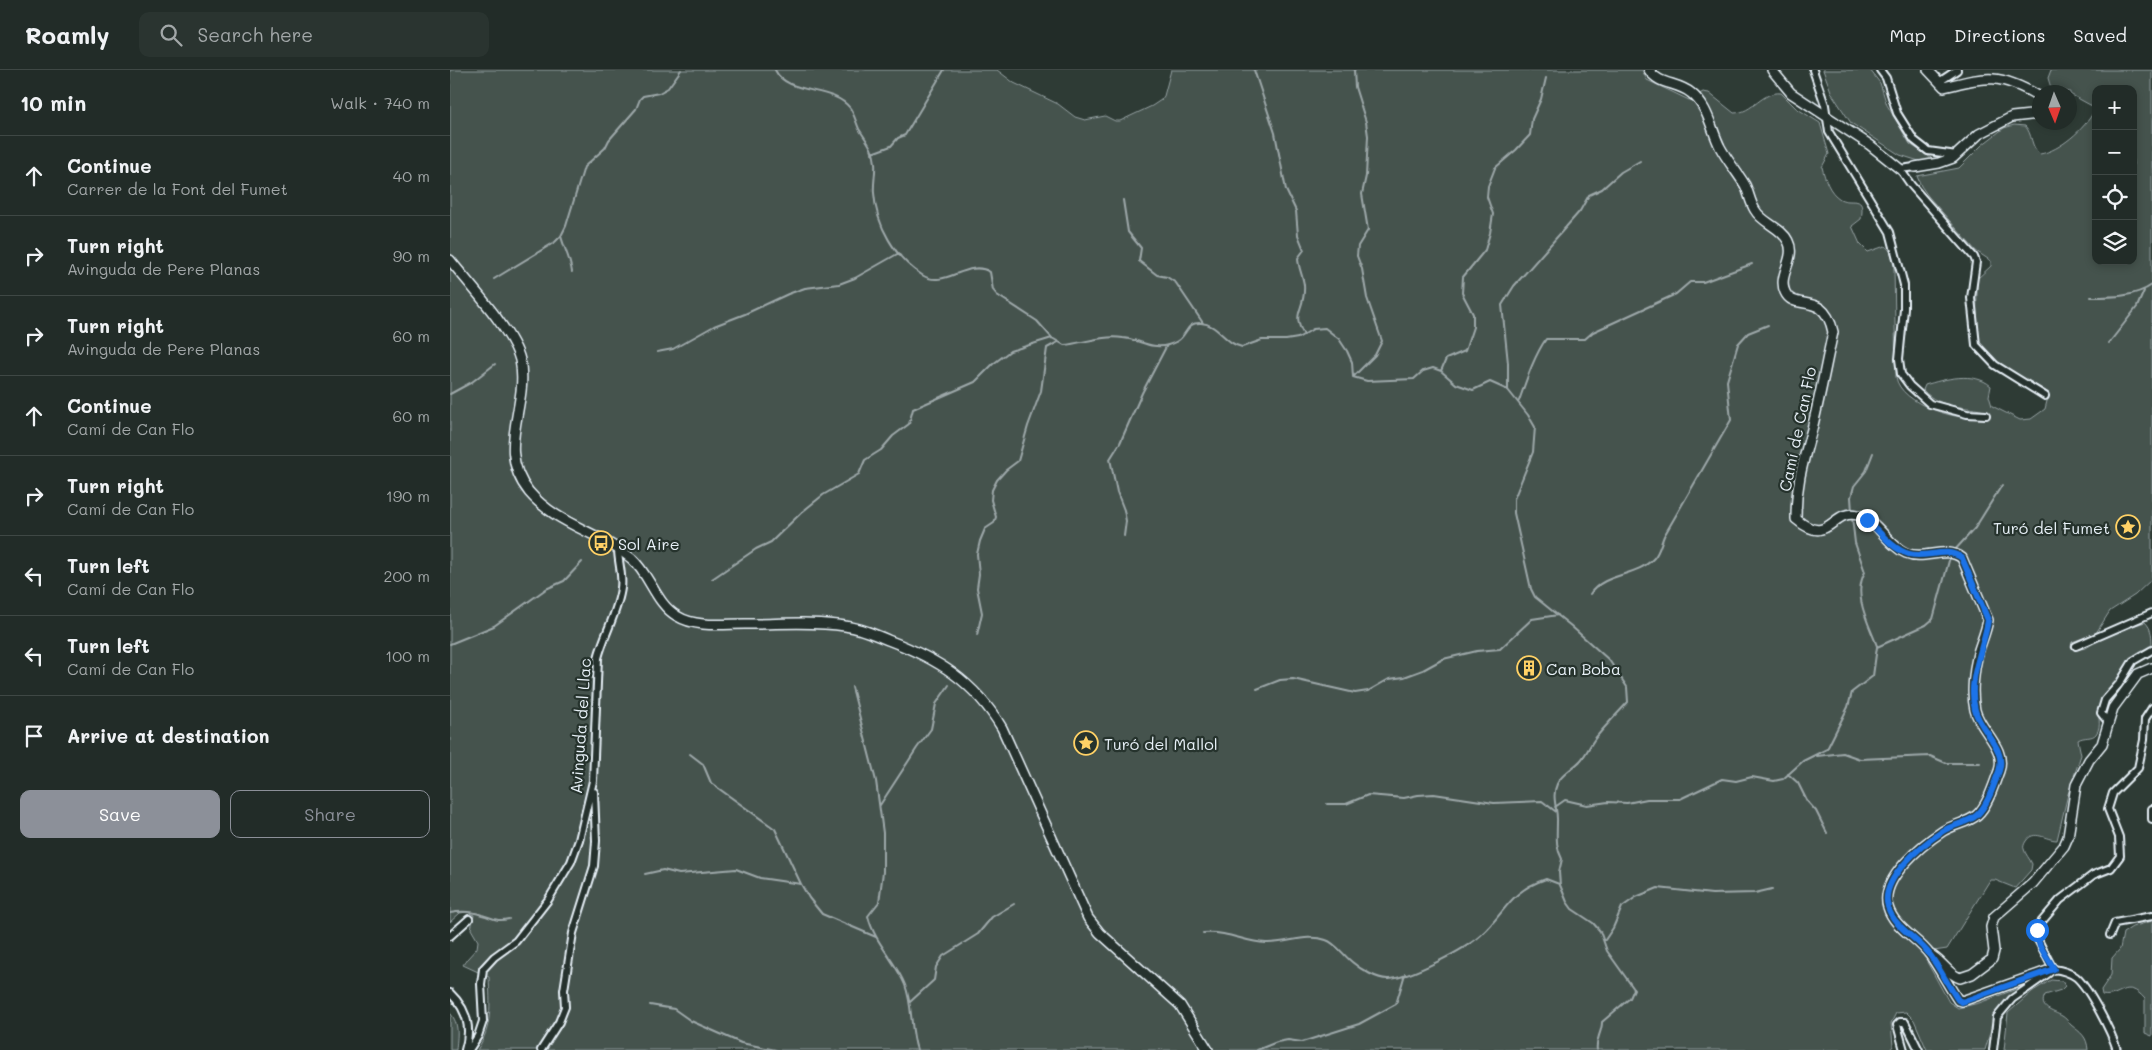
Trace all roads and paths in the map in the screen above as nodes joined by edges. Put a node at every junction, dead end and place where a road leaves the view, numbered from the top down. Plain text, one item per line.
1 (1649, 70) edge
2 (1772, 70) edge
3 (1813, 70) edge
4 (1880, 70) edge
5 (1928, 70) edge
6 (1957, 70) edge
7 (1939, 82) junction
8 (2032, 92) edge
9 (1825, 113) junction
10 (2032, 115) edge
11 (1957, 155) junction
12 (1915, 167) joint
13 (1900, 169) junction
14 (450, 260) edge
15 (2045, 396) dead end
16 (1986, 415) dead end
17 (618, 549) junction
18 (2152, 612) edge
19 (2076, 646) dead end
20 (2152, 650) edge
21 (2152, 668) edge
22 (2152, 708) edge
23 (2108, 722) junction
24 (593, 781) junction
25 (2152, 809) edge
26 (2152, 820) edge
27 (2152, 916) edge
28 (468, 919) dead end
29 (2110, 935) dead end
30 (450, 936) edge
31 (1929, 954) junction
32 (2054, 969) junction
33 (450, 993) edge
34 (465, 1050) edge
35 (469, 1050) edge
36 (541, 1050) edge
37 (1208, 1050) edge
38 (1904, 1050) edge
39 (1919, 1050) edge
40 (1993, 1050) edge
41 (2117, 1050) edge

1 - 31 street, Camí de Can Flo
2 - 9 street
3 - 9 street
4 - 11 street
5 - 7 street
6 - 7 street
7 - 8 street
9 - 13 street
9 - 16 street
10 - 11 street
11 - 12 street
12 - 13 street
13 - 15 street
14 - 17 street
17 - 24 street, Avinguda del Llac
17 - 37 street
18 - 19 street
20 - 23 street
21 - 23 street
22 - 32 street
23 - 31 street
24 - 35 street, Avinguda del Llac
24 - 36 street
25 - 26 street
27 - 29 street
28 - 30 street
31 - 32 street
32 - 40 street
32 - 41 street
33 - 34 street
38 - 39 street

